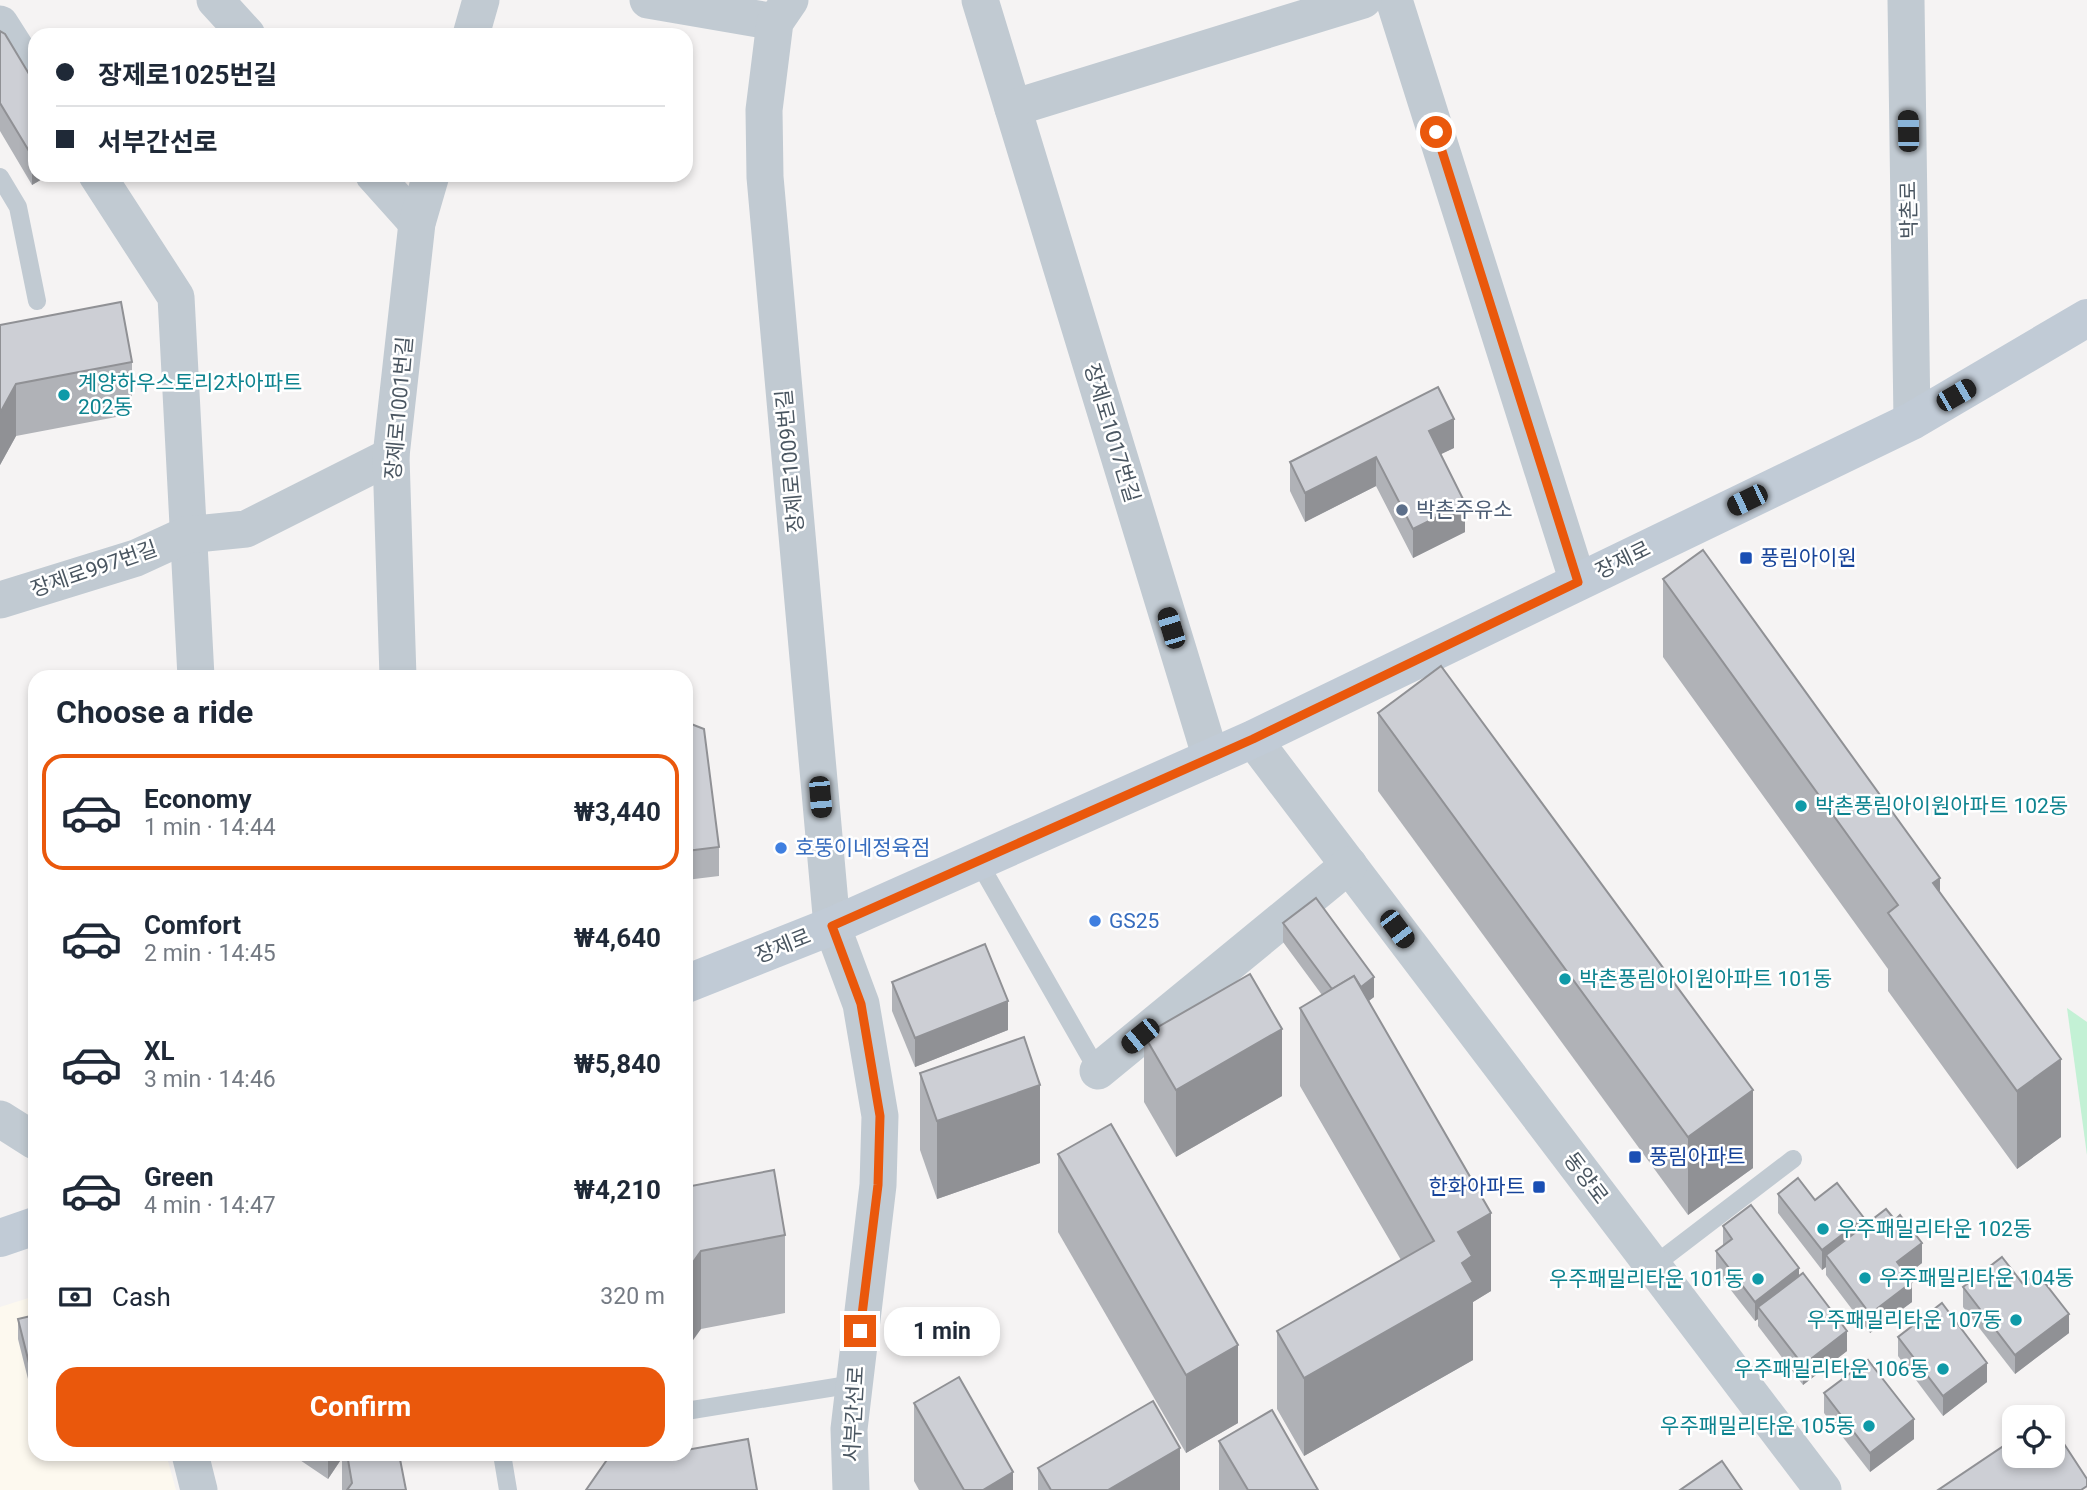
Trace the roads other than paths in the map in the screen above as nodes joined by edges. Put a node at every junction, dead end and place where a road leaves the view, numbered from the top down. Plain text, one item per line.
1 (10, 0) edge
2 (215, 0) edge
3 (481, 0) edge
4 (648, 0) edge
5 (980, 0) edge
6 (1363, 0) edge
7 (1394, 0) edge
8 (1906, 0) edge
9 (0, 4) edge
10 (782, 11) edge
11 (0, 24) edge
12 (241, 28) edge
13 (473, 28) edge
14 (28, 68) edge
15 (1013, 108) junction
16 (0, 177) edge
17 (102, 182) edge
18 (380, 182) edge
19 (429, 182) edge
20 (417, 223) junction
21 (37, 301) dead end
22 (2087, 318) edge
23 (1912, 421) junction
24 (391, 456) junction
25 (186, 535) junction
26 (1578, 582) junction
27 (0, 600) edge
28 (196, 670) edge
29 (398, 670) edge
30 (1253, 739) junction
31 (1211, 758) junction
32 (978, 861) junction
33 (1349, 866) junction
34 (832, 926) junction
35 (693, 981) edge
36 (1098, 1070) joint
37 (0, 1119) edge
38 (28, 1137) edge
39 (1793, 1159) dead end
40 (28, 1228) edge
41 (0, 1238) edge
42 (1653, 1266) junction
43 (854, 1384) junction
44 (693, 1410) edge
45 (192, 1461) edge
46 (503, 1461) edge
47 (199, 1490) edge
48 (508, 1490) edge
49 (851, 1490) edge
50 (1824, 1490) edge

1 - 9 street
2 - 12 street
3 - 13 street
4 - 10 street
5 - 15 street, 장제로1017번길
6 - 15 street
7 - 26 street
8 - 23 street, 박촌로
10 - 34 street, 장제로1009번길
11 - 14 street
15 - 31 street, 장제로1017번길
16 - 21 lane
17 - 25 street, 장제로997번길
18 - 20 street
19 - 20 street, 장제로1001번길
20 - 24 street, 장제로1001번길
22 - 23 main road, 장제로
23 - 26 main road, 장제로
24 - 25 street
24 - 29 street, 장제로1001번길
25 - 27 street, 장제로997번길
25 - 28 street, 장제로997번길
26 - 30 main road, 장제로
30 - 31 main road, 장제로
30 - 33 street, 동양로
31 - 32 main road, 장제로
32 - 34 main road, 장제로
32 - 36 lane
33 - 36 street
33 - 42 street, 동양로
34 - 35 main road, 장제로
34 - 43 street, 서부간선로
37 - 38 street
39 - 42 lane
40 - 41 main road
42 - 50 street, 동양로
43 - 44 lane
43 - 49 street, 서부간선로
45 - 47 street
46 - 48 lane

